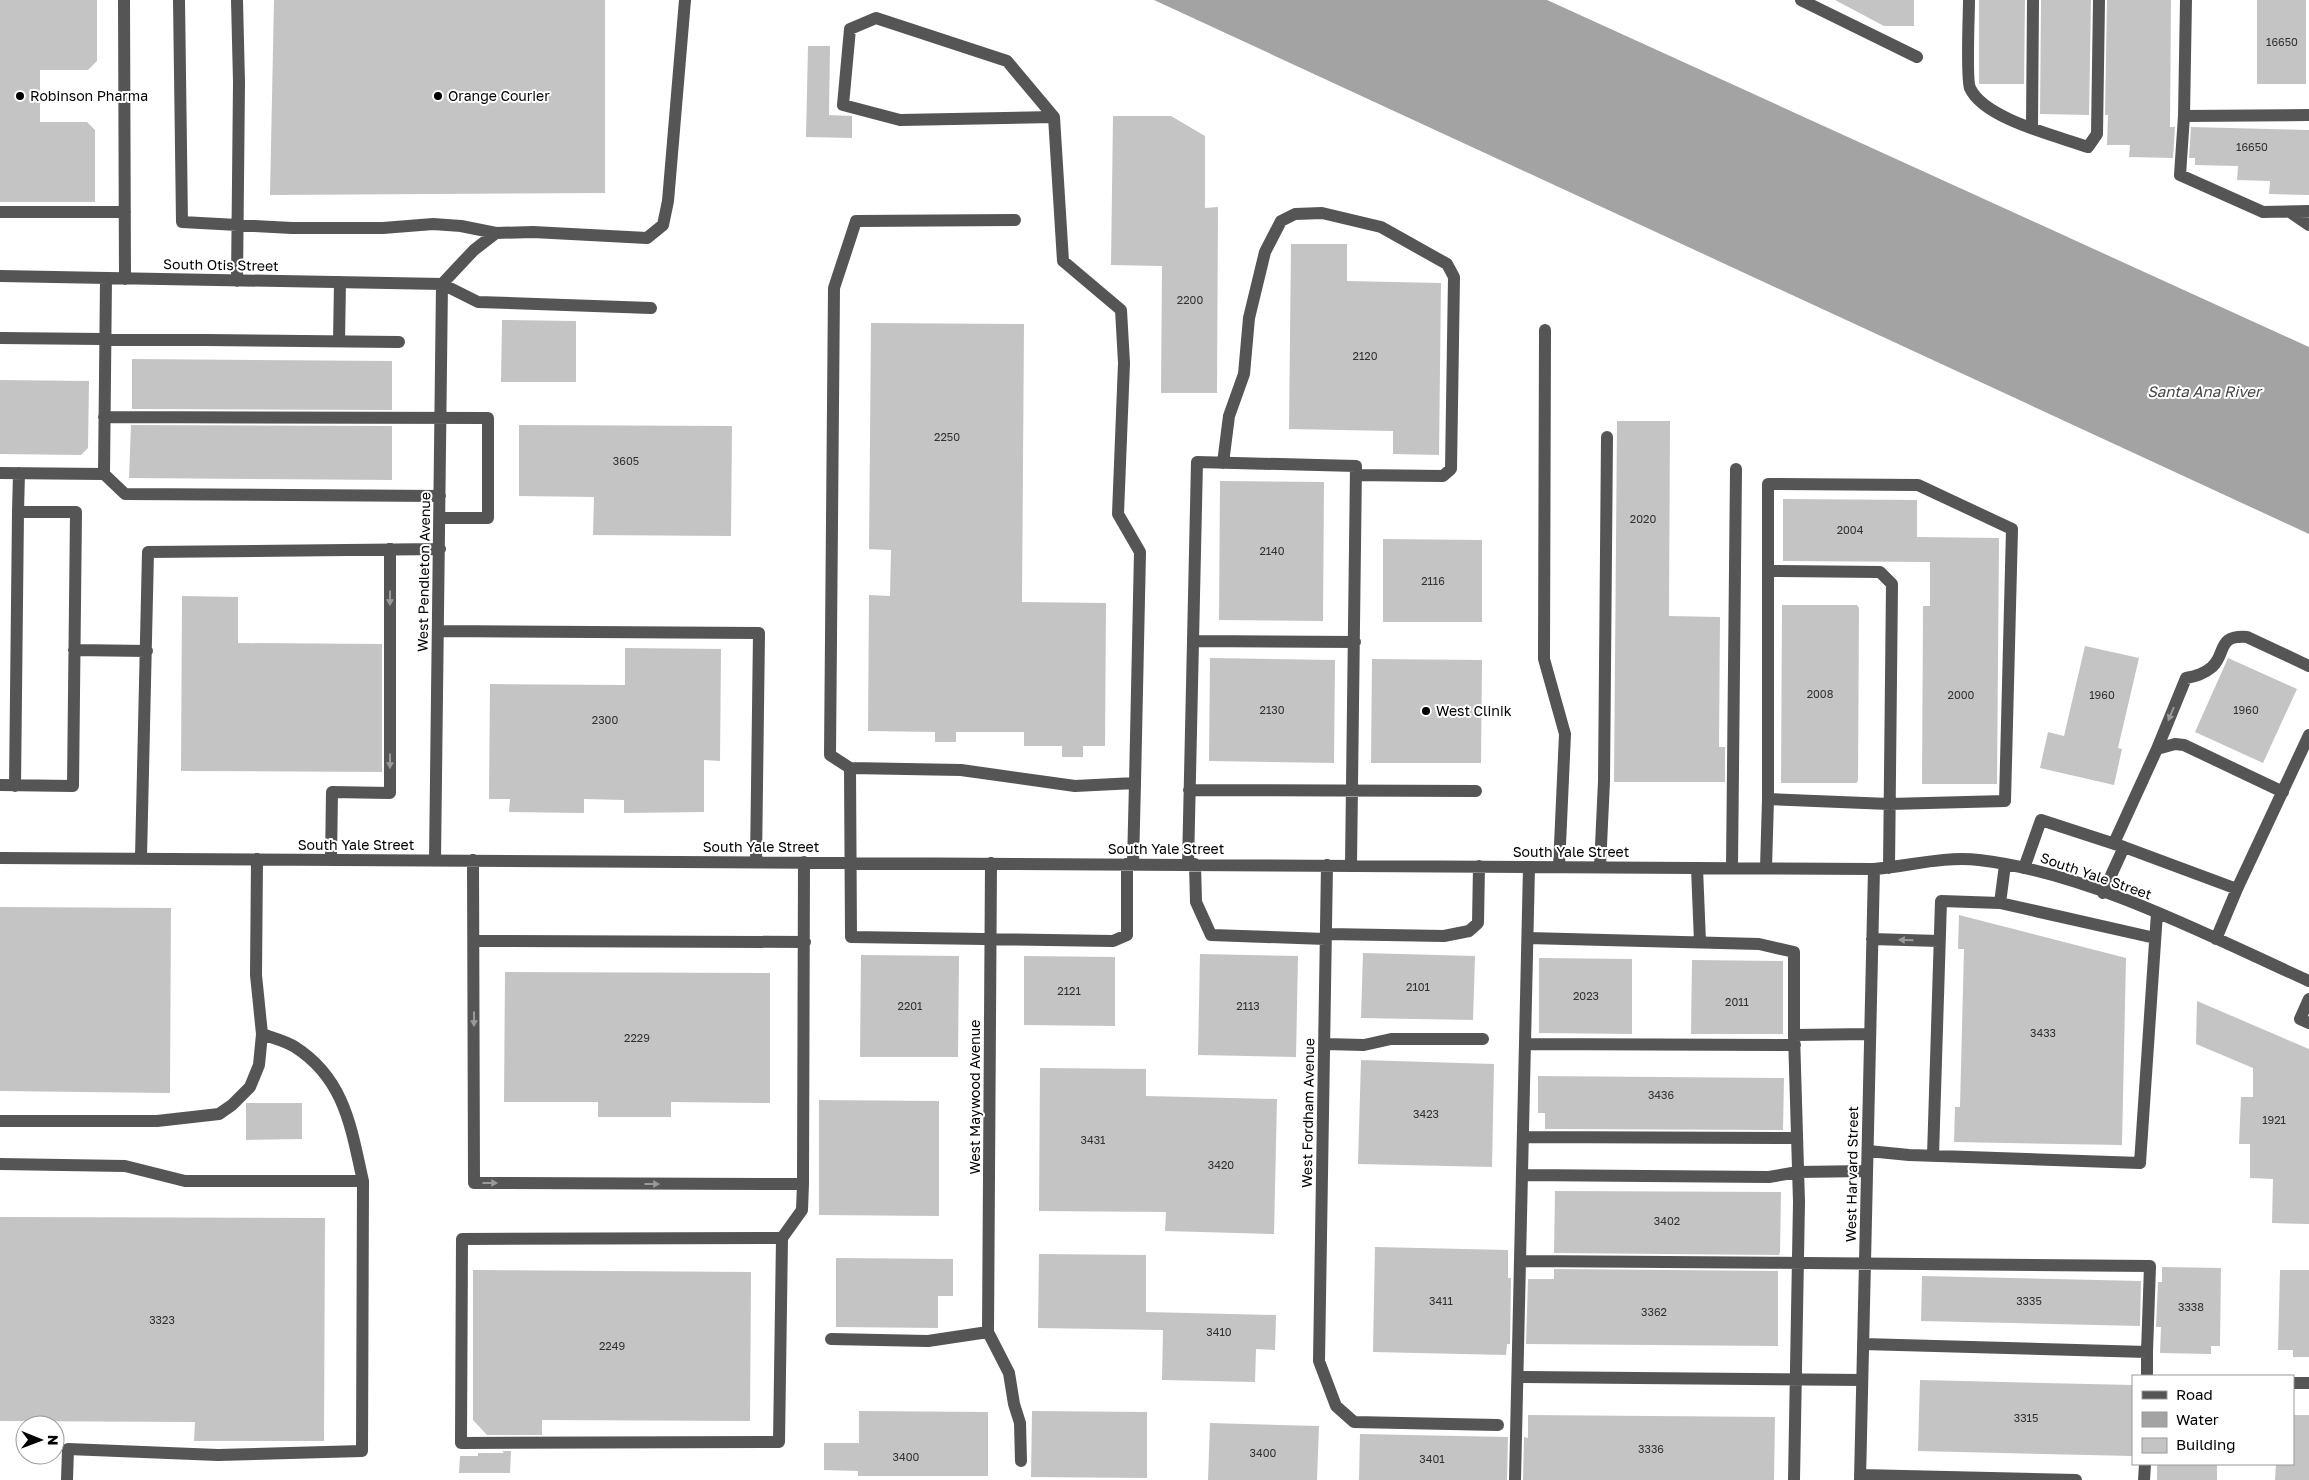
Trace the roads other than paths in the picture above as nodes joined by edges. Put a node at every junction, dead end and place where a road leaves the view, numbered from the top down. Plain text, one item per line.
1 (124, 0) edge
2 (179, 0) edge
3 (237, 0) edge
4 (685, 0) edge
5 (1802, 0) edge
6 (1969, 0) edge
7 (2033, 0) edge
8 (2099, 0) edge
9 (2186, 0) edge
10 (1917, 57) dead end
11 (2309, 115) edge
12 (2184, 116) junction
13 (1054, 117) junction
14 (2032, 127) junction
15 (2309, 211) edge
16 (0, 212) edge
17 (125, 212) junction
18 (2290, 212) junction
19 (1015, 220) dead end
20 (237, 225) junction
21 (2309, 226) edge
22 (496, 233) junction
23 (0, 276) edge
24 (106, 278) junction
25 (125, 278) junction
26 (237, 280) junction
27 (340, 282) junction
28 (442, 284) junction
29 (651, 308) dead end
30 (1545, 330) dead end
31 (0, 338) edge
32 (106, 339) junction
33 (339, 341) junction
34 (400, 342) dead end
35 (441, 416) junction
36 (104, 417) junction
37 (1607, 437) dead end
38 (1223, 463) junction
39 (1736, 469) dead end
40 (0, 473) edge
41 (18, 473) junction
42 (104, 474) junction
43 (1356, 475) junction
44 (440, 496) junction
45 (18, 512) junction
46 (440, 518) junction
47 (440, 549) junction
48 (390, 550) junction
49 (1768, 571) junction
50 (439, 631) junction
51 (1193, 641) junction
52 (1354, 642) junction
53 (74, 650) junction
54 (147, 651) junction
55 (2309, 666) edge
56 (2309, 735) edge
57 (2156, 749) junction
58 (850, 768) junction
59 (1135, 783) junction
60 (0, 786) edge
61 (16, 786) junction
62 (1190, 790) junction
63 (1353, 790) junction
64 (1476, 791) dead end
65 (2283, 792) junction
66 (1768, 799) junction
67 (1889, 804) junction
68 (2119, 845) junction
69 (0, 858) edge
70 (141, 858) junction
71 (257, 859) junction
72 (331, 860) junction
73 (435, 860) junction
74 (473, 860) junction
75 (756, 862) junction
76 (804, 862) junction
77 (849, 863) junction
78 (991, 863) junction
79 (1130, 864) junction
80 (1192, 865) junction
81 (1327, 865) junction
82 (2005, 865) junction
83 (1351, 866) junction
84 (1479, 866) junction
85 (1559, 866) junction
86 (1529, 867) junction
87 (1600, 867) junction
88 (1697, 868) junction
89 (1732, 868) junction
90 (1766, 868) junction
91 (1890, 868) junction
92 (2024, 868) junction
93 (1874, 869) junction
94 (2237, 889) junction
95 (2103, 893) junction
96 (2000, 903) junction
97 (2157, 913) junction
98 (1326, 937) junction
99 (991, 938) junction
100 (1528, 938) junction
101 (2155, 938) junction
102 (1872, 939) junction
103 (2216, 939) junction
104 (474, 941) junction
105 (1939, 941) junction
106 (805, 942) junction
107 (1700, 942) junction
108 (2309, 981) edge
109 (2309, 999) edge
110 (2309, 1023) edge
111 (262, 1034) junction
112 (1870, 1034) junction
113 (1482, 1039) dead end
114 (1794, 1040) junction
115 (1325, 1044) junction
116 (1526, 1044) junction
117 (0, 1121) edge
118 (1524, 1137) junction
119 (1797, 1138) junction
120 (1868, 1151) junction
121 (1933, 1156) junction
122 (0, 1164) edge
123 (1867, 1171) junction
124 (1798, 1172) junction
125 (1523, 1175) junction
126 (363, 1181) junction
127 (803, 1184) junction
128 (782, 1238) junction
129 (1520, 1261) junction
130 (1865, 1262) junction
131 (1798, 1264) junction
132 (988, 1332) junction
133 (831, 1339) dead end
134 (1863, 1344) junction
135 (2147, 1352) junction
136 (2146, 1375) edge
137 (1518, 1377) junction
138 (1796, 1379) junction
139 (1862, 1380) junction
140 (2294, 1383) edge
141 (2309, 1383) edge
142 (1498, 1425) dead end
143 (1021, 1461) dead end
144 (2145, 1465) edge
145 (1860, 1478) edge
146 (67, 1480) edge
147 (1515, 1480) edge
148 (1794, 1480) edge
149 (2076, 1480) edge
150 (2144, 1480) edge

1 - 17 street
2 - 20 street
3 - 20 street
4 - 22 street
5 - 10 street
6 - 14 street
7 - 14 street
8 - 14 street
9 - 12 street
11 - 12 street
12 - 18 street
13 - 13 street
13 - 59 street
15 - 18 street
16 - 17 street
17 - 25 street
18 - 21 street
19 - 58 street
20 - 22 street
20 - 26 street
22 - 28 street
23 - 24 street, South Otis Street
24 - 25 street, South Otis Street
24 - 32 street
25 - 26 street, South Otis Street
26 - 27 street, South Otis Street
27 - 28 street, South Otis Street
27 - 33 street
28 - 29 street
28 - 35 street, West Pendleton Avenue
30 - 85 street
31 - 32 street
32 - 33 street
32 - 36 street
33 - 34 street
35 - 36 street
35 - 44 street, West Pendleton Avenue
35 - 46 street
36 - 42 street
37 - 87 street
38 - 43 street
38 - 43 street
38 - 51 street
39 - 89 street
40 - 41 street
41 - 42 street
41 - 45 street
42 - 44 street
43 - 52 street
44 - 46 street, West Pendleton Avenue
45 - 53 street
45 - 61 street
46 - 47 street, West Pendleton Avenue
47 - 48 street
47 - 50 street, West Pendleton Avenue
48 - 54 street
48 -> 72 street
49 - 66 street
49 - 67 street
49 - 67 street
50 - 73 street, West Pendleton Avenue
50 - 75 street
51 - 52 street
51 - 62 street
52 - 63 street
53 - 54 street
53 - 61 street
54 - 70 street
55 -> 57 street
56 - 65 street
57 - 65 street
57 - 68 street
58 - 59 street
58 - 77 street
59 - 79 street
60 - 61 street
62 - 63 street
62 - 80 street
63 - 64 street
63 - 83 street
65 - 94 street
66 - 67 street
66 - 90 street
67 - 91 street
68 - 92 street
68 - 94 street
68 - 95 street
69 - 70 street, South Yale Street
70 - 71 street, South Yale Street
71 - 72 street, South Yale Street
71 - 111 street
72 - 73 street, South Yale Street
73 - 74 street, South Yale Street
74 - 75 street, South Yale Street
74 - 104 street
75 - 76 street, South Yale Street
76 - 77 street, South Yale Street
76 - 106 street
77 - 78 street, South Yale Street
77 - 99 street
78 - 79 street, South Yale Street
78 - 99 street, West Maywood Avenue
79 - 80 street, South Yale Street
79 - 99 street
80 - 81 street, South Yale Street
80 - 98 street
81 - 83 street, South Yale Street
81 - 98 street, West Fordham Avenue
82 - 91 street, South Yale Street
82 - 92 street, South Yale Street
82 - 96 street
83 - 84 street, South Yale Street
84 - 86 street, South Yale Street
84 - 98 street
85 - 86 street, South Yale Street
85 - 87 street, South Yale Street
86 - 100 street
87 - 88 street, South Yale Street
88 - 89 street, South Yale Street
88 - 107 street
89 - 90 street, South Yale Street
90 - 93 street, South Yale Street
91 - 93 street, South Yale Street
92 - 95 street, South Yale Street
93 - 102 street, West Harvard Street
94 - 103 street
95 - 97 street, South Yale Street
96 - 101 street
96 - 105 street
97 - 101 street
97 - 103 street, South Yale Street
98 - 115 street, West Fordham Avenue
99 - 132 street, West Maywood Avenue
100 - 107 street
100 - 116 street
101 - 121 street
105 -> 102 street
102 - 112 street, West Harvard Street
103 - 108 street, South Yale Street
104 - 106 street
104 -> 127 street
105 - 121 street
106 - 127 street
107 - 114 street
109 - 110 street
111 - 117 street
111 - 126 street
112 - 114 street
112 - 120 street, West Harvard Street
113 - 115 street
114 - 116 street
114 - 119 street
115 - 142 street, West Fordham Avenue
116 - 118 street
118 - 119 street
118 - 125 street
119 - 124 street
120 - 121 street
120 - 123 street, West Harvard Street
122 - 126 street
123 - 124 street
123 - 130 street, West Harvard Street
124 - 125 street
124 - 131 street
125 - 129 street
126 - 146 street
127 - 128 street
128 - 128 street
129 - 131 street
129 - 137 street
130 - 131 street
130 - 134 street, West Harvard Street
130 - 135 street
131 - 138 street
132 - 133 street
132 - 143 street
134 - 135 street
134 - 139 street, West Harvard Street
135 - 136 street
137 - 138 street
137 - 147 street
138 - 139 street
138 - 148 street
139 - 145 street, West Harvard Street
140 - 141 street
144 - 150 street
145 - 149 street

